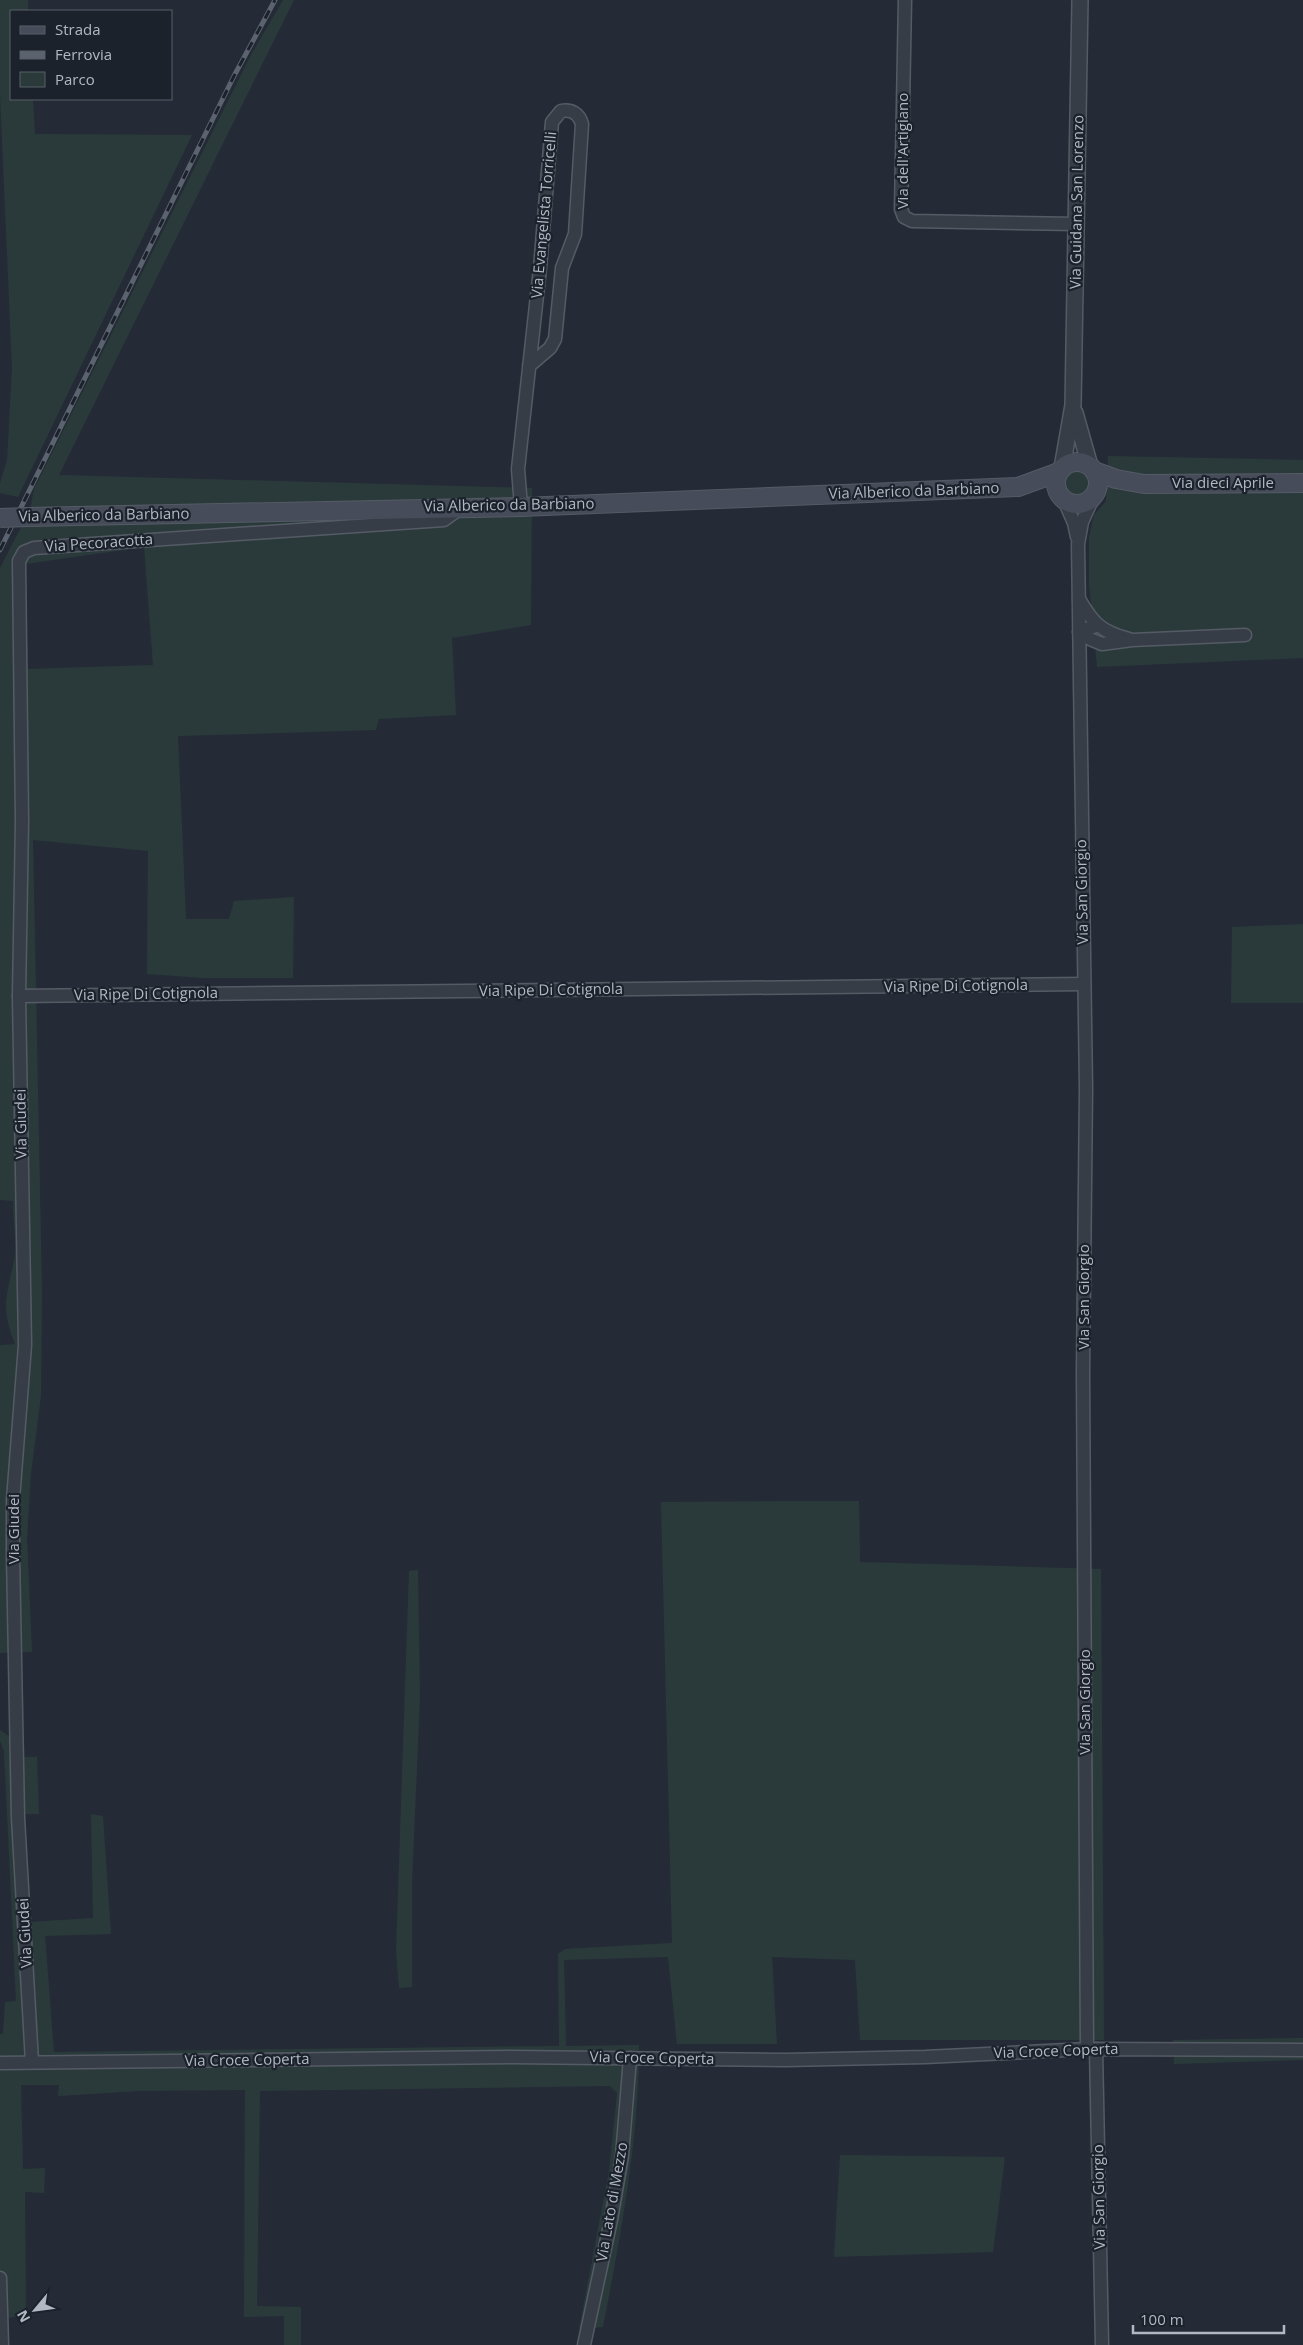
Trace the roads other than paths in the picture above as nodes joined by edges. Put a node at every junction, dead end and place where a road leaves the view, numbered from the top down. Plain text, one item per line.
1 (905, 0) edge
2 (1080, 0) edge
3 (1077, 224) junction
4 (529, 366) junction
5 (1074, 404) junction
6 (1092, 468) junction
7 (1060, 470) junction
8 (1303, 483) edge
9 (1144, 484) junction
10 (1018, 487) junction
11 (1094, 497) junction
12 (1062, 499) junction
13 (464, 506) junction
14 (521, 506) junction
15 (0, 518) edge
16 (1078, 544) junction
17 (1079, 598) junction
18 (1098, 625) junction
19 (1079, 632) junction
20 (1245, 635) dead end
21 (1132, 640) junction
22 (1102, 644) junction
23 (1079, 662) junction
24 (1084, 984) junction
25 (19, 996) junction
26 (1092, 2049) junction
27 (1303, 2050) edge
28 (630, 2058) junction
29 (32, 2062) junction
30 (0, 2063) edge
31 (0, 2278) edge
32 (2, 2345) edge
33 (584, 2345) edge
34 (1102, 2345) edge

1 - 3 street, Via dell'Artigiano
2 - 3 street, Via Guidana San Lorenzo
3 - 5 street, Via Guidana San Lorenzo
4 - 4 street, Via Evangelista Torricelli
4 - 14 street, Via Evangelista Torricelli
5 - 6 street
5 - 7 street
6 - 7 main road
6 - 9 main road, Via dieci Aprile
6 - 11 main road
7 - 10 main road, Via Alberico da Barbiano
7 - 12 main road
8 - 9 main road, Via dieci Aprile
9 - 11 main road, Via dieci Aprile
10 - 12 main road, Via Alberico da Barbiano
10 - 14 main road, Via Alberico da Barbiano
11 - 12 main road
11 - 16 street, Via San Giorgio
12 - 16 street, Via San Giorgio
13 - 14 main road, Via Alberico da Barbiano
13 - 15 main road, Via Alberico da Barbiano, bridge
13 - 25 street, Via Pecoracotta
16 - 17 street, Via San Giorgio
17 - 18 street
17 - 19 street, Via San Giorgio
18 - 19 street
18 - 21 street
19 - 22 street
19 - 23 street, Via San Giorgio
20 - 21 street
21 - 22 street
22 - 23 street
23 - 24 street, Via San Giorgio
24 - 25 street, Via Ripe Di Cotignola
24 - 26 street, Via San Giorgio
25 - 29 street, Via Giudei
26 - 27 street, Via Croce Coperta
26 - 28 street, Via Croce Coperta
26 - 34 street, Via San Giorgio
28 - 29 street, Via Croce Coperta
28 - 33 street, Via Lato di Mezzo
29 - 30 street, Via Croce Coperta
31 - 32 street

